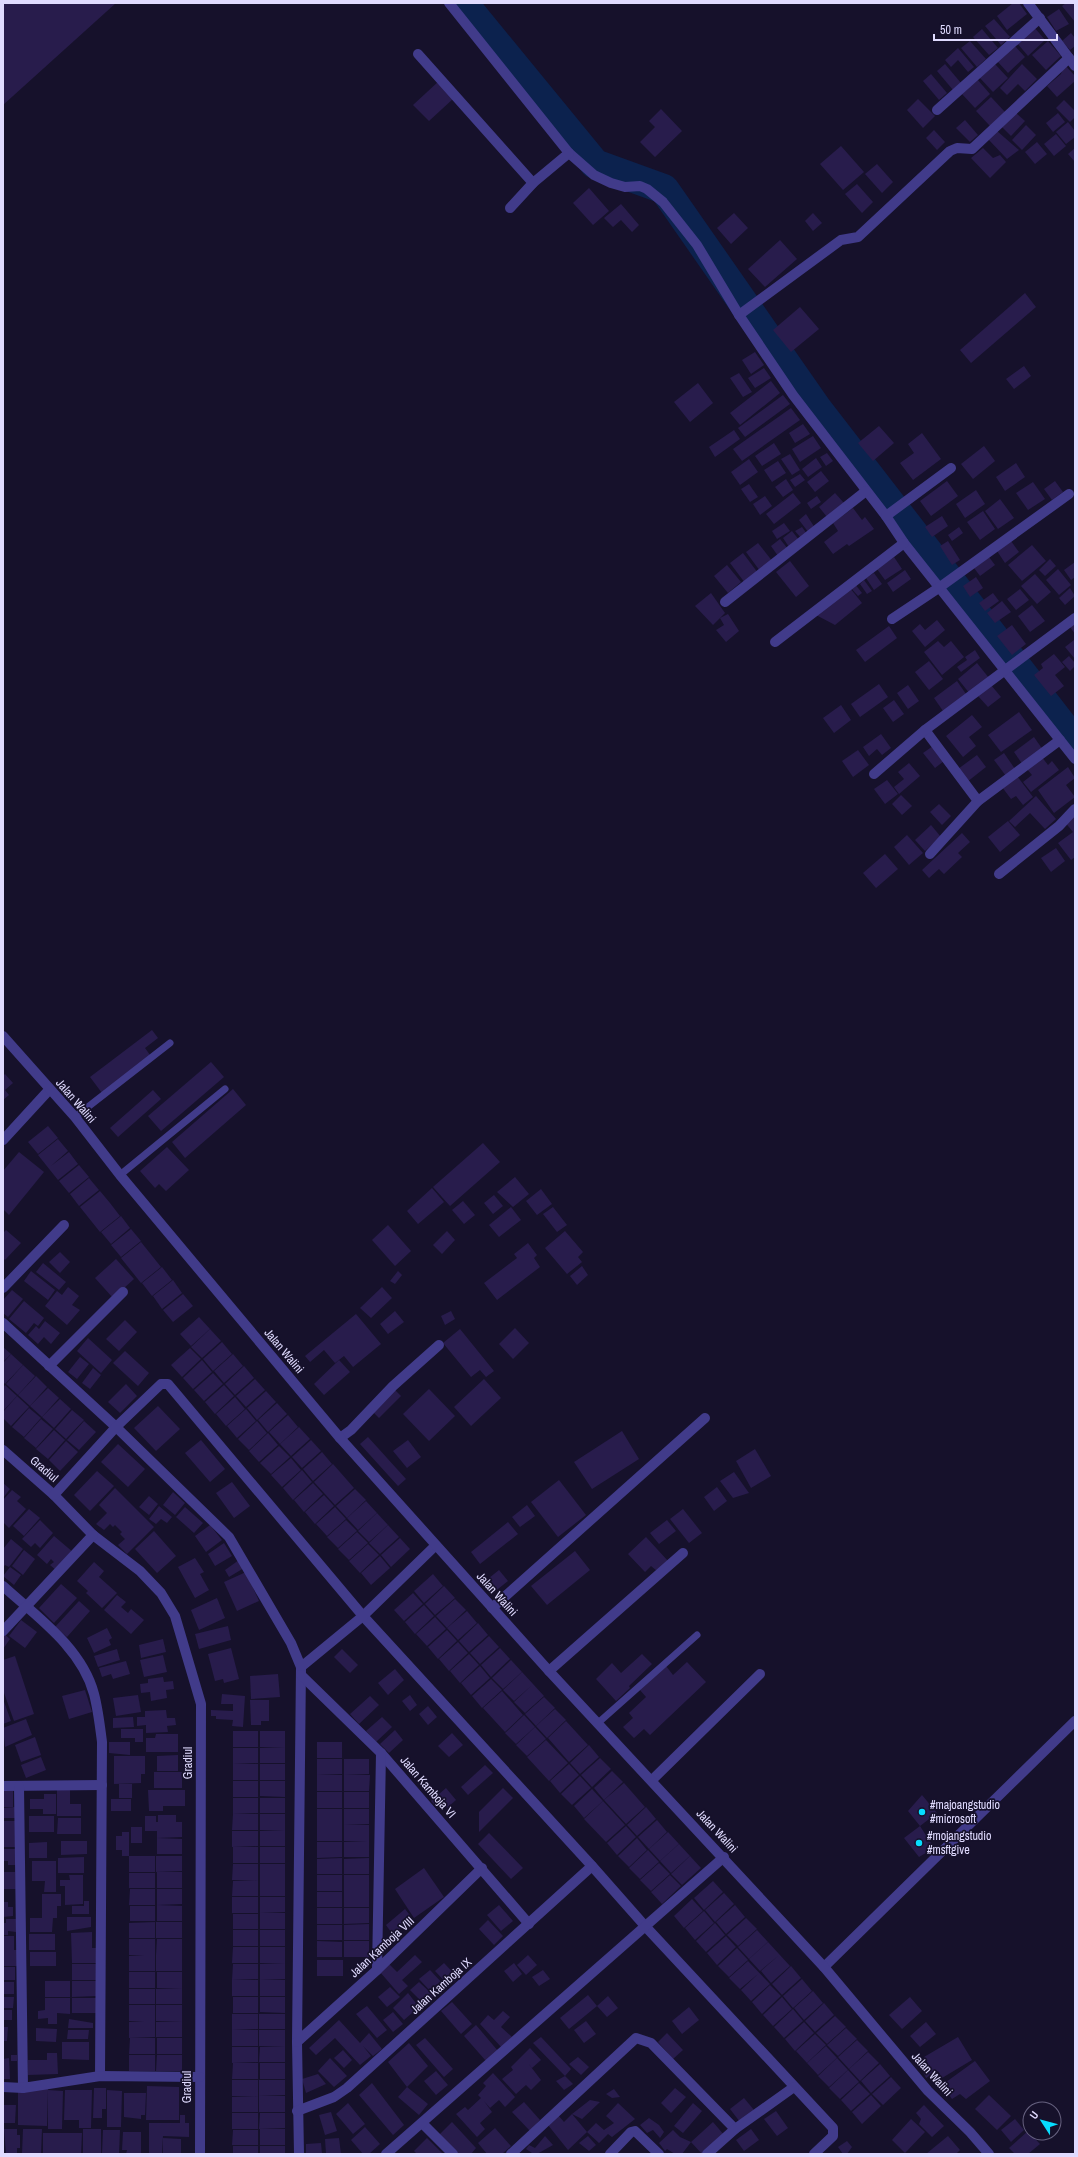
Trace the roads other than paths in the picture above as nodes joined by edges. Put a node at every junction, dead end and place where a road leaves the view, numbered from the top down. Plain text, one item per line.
1 (449, 3) edge
2 (1028, 3) edge
3 (1040, 18) junction
4 (418, 54) dead end
5 (1072, 62) edge
6 (937, 110) dead end
7 (569, 153) junction
8 (533, 183) junction
9 (510, 208) dead end
10 (742, 313) junction
11 (951, 468) dead end
12 (866, 491) junction
13 (1069, 494) dead end
14 (891, 512) junction
15 (904, 543) junction
16 (947, 583) junction
17 (725, 602) dead end
18 (1075, 618) edge
19 (892, 619) dead end
20 (775, 642) dead end
21 (1009, 666) junction
22 (924, 730) junction
23 (1060, 740) junction
24 (1075, 759) edge
25 (874, 774) dead end
26 (978, 801) junction
27 (1075, 809) edge
28 (930, 854) dead end
29 (999, 874) dead end
30 (3, 1036) edge
31 (170, 1043) dead end
32 (225, 1089) dead end
33 (49, 1090) junction
34 (75, 1117) junction
35 (3, 1140) edge
36 (120, 1175) junction
37 (64, 1225) dead end
38 (3, 1288) edge
39 (123, 1292) dead end
40 (3, 1324) edge
41 (439, 1345) dead end
42 (49, 1366) junction
43 (705, 1418) dead end
44 (116, 1427) junction
45 (340, 1438) junction
46 (3, 1450) edge
47 (54, 1494) junction
48 (93, 1535) junction
49 (435, 1546) junction
50 (684, 1553) dead end
51 (3, 1586) edge
52 (25, 1606) junction
53 (492, 1608) junction
54 (363, 1616) junction
55 (3, 1631) edge
56 (697, 1635) dead end
57 (301, 1671) junction
58 (549, 1671) junction
59 (760, 1674) dead end
60 (1075, 1721) edge
61 (598, 1723) junction
62 (381, 1753) junction
63 (652, 1780) junction
64 (102, 1785) junction
65 (3, 1786) edge
66 (19, 1786) junction
67 (724, 1857) junction
68 (592, 1866) junction
69 (482, 1868) junction
70 (529, 1924) junction
71 (645, 1926) junction
72 (824, 1967) junction
73 (377, 1970) junction
74 (297, 2042) junction
75 (100, 2076) junction
76 (200, 2077) junction
77 (3, 2087) edge
78 (794, 2087) junction
79 (23, 2088) junction
80 (297, 2110) junction
81 (422, 2122) junction
82 (735, 2129) junction
83 (200, 2154) edge
84 (299, 2154) edge
85 (386, 2154) edge
86 (453, 2154) edge
87 (511, 2154) edge
88 (610, 2154) edge
89 (659, 2154) edge
90 (707, 2154) edge
91 (814, 2154) edge
92 (989, 2154) edge

1 - 7 street
2 - 3 street
3 - 5 street
3 - 6 street
4 - 8 street
5 - 10 street
7 - 8 street
7 - 10 street
8 - 9 street
10 - 12 street
11 - 14 street
12 - 14 street
12 - 17 street
13 - 16 street
14 - 15 street
15 - 16 street
15 - 20 street
16 - 19 street
16 - 21 street
18 - 21 street
21 - 22 street
21 - 23 street
22 - 25 street
22 - 26 street
23 - 24 street
23 - 26 street
26 - 28 street
27 - 29 street
30 - 33 street, Jalan Walini
31 - 34 lane
32 - 36 lane
33 - 34 street, Jalan Walini
33 - 35 street
34 - 36 street, Jalan Walini
36 - 45 street, Jalan Walini
37 - 38 street
39 - 42 street
40 - 42 street
41 - 45 street
42 - 44 street
43 - 53 street
44 - 47 street
44 - 54 street
44 - 57 street
45 - 49 street, Jalan Walini
46 - 47 street, Gradiul
47 - 48 street, Gradiul
48 - 52 street
48 - 76 street, Gradiul
49 - 53 street, Jalan Walini
49 - 54 street
50 - 58 street
51 - 52 street
52 - 55 street
52 - 64 street
53 - 58 street, Jalan Walini
54 - 57 street
54 - 68 street
56 - 61 lane
57 - 62 street, Jalan Kamboja VI
57 - 74 street
58 - 61 street, Jalan Walini
59 - 63 street
60 - 72 street
61 - 63 street, Jalan Walini
62 - 69 street, Jalan Kamboja VI
62 - 73 street
63 - 67 street, Jalan Walini
64 - 66 street
64 - 75 street
65 - 66 street
66 - 79 street
67 - 71 street
67 - 72 street, Jalan Walini
68 - 70 street, Jalan Kamboja IX
68 - 71 street
69 - 70 street, Jalan Kamboja VI
69 - 73 street, Jalan Kamboja VIII
70 - 80 street, Jalan Kamboja IX
71 - 78 street
71 - 81 street
72 - 92 street, Jalan Walini
73 - 74 street, Jalan Kamboja VIII
74 - 80 street
75 - 76 street
75 - 79 street
76 - 83 street, Gradiul
77 - 79 street
78 - 82 street
78 - 91 street
80 - 84 street
81 - 85 street
81 - 86 street
82 - 87 street
82 - 90 street
88 - 89 street

